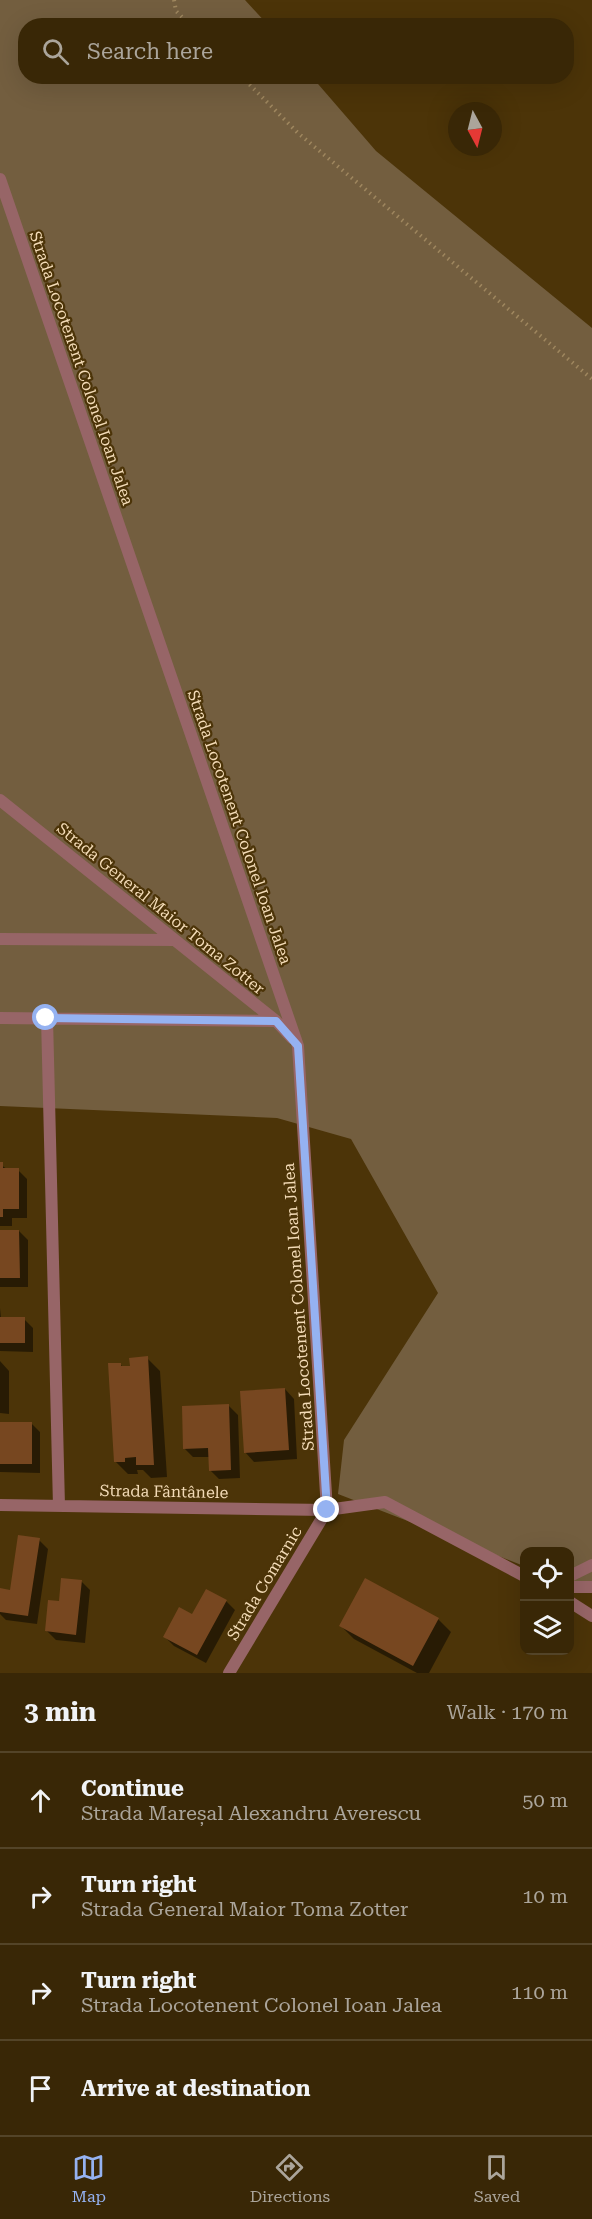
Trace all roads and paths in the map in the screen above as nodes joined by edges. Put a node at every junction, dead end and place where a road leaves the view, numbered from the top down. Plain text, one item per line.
1 (174, 0) edge
2 (183, 18) edge
3 (249, 84) edge
4 (0, 179) edge
5 (592, 380) edge
6 (0, 800) edge
7 (0, 939) edge
8 (175, 940) junction
9 (0, 1018) edge
10 (46, 1018) junction
11 (276, 1021) junction
12 (298, 1046) junction
13 (0, 1505) edge
14 (59, 1506) junction
15 (327, 1510) junction
16 (592, 1565) edge
17 (520, 1573) edge
18 (574, 1574) edge
19 (574, 1587) edge
20 (592, 1587) edge
21 (574, 1605) edge
22 (592, 1616) edge
23 (229, 1673) edge

1 - 2 path
3 - 5 path
4 - 12 street, Strada Locotenent Colonel Ioan Jalea
6 - 8 street, Strada General Maior Toma Zotter
7 - 8 street
8 - 11 street, Strada General Maior Toma Zotter
9 - 10 street
10 - 11 street
10 - 14 street
11 - 12 street, Strada General Maior Toma Zotter
12 - 15 street, Strada Locotenent Colonel Ioan Jalea
13 - 14 street, Strada Fântânele
14 - 15 street, Strada Fântânele
15 - 17 street, Strada Fântânele
15 - 23 street, Strada Comarnic
16 - 18 street
19 - 20 street
21 - 22 street

